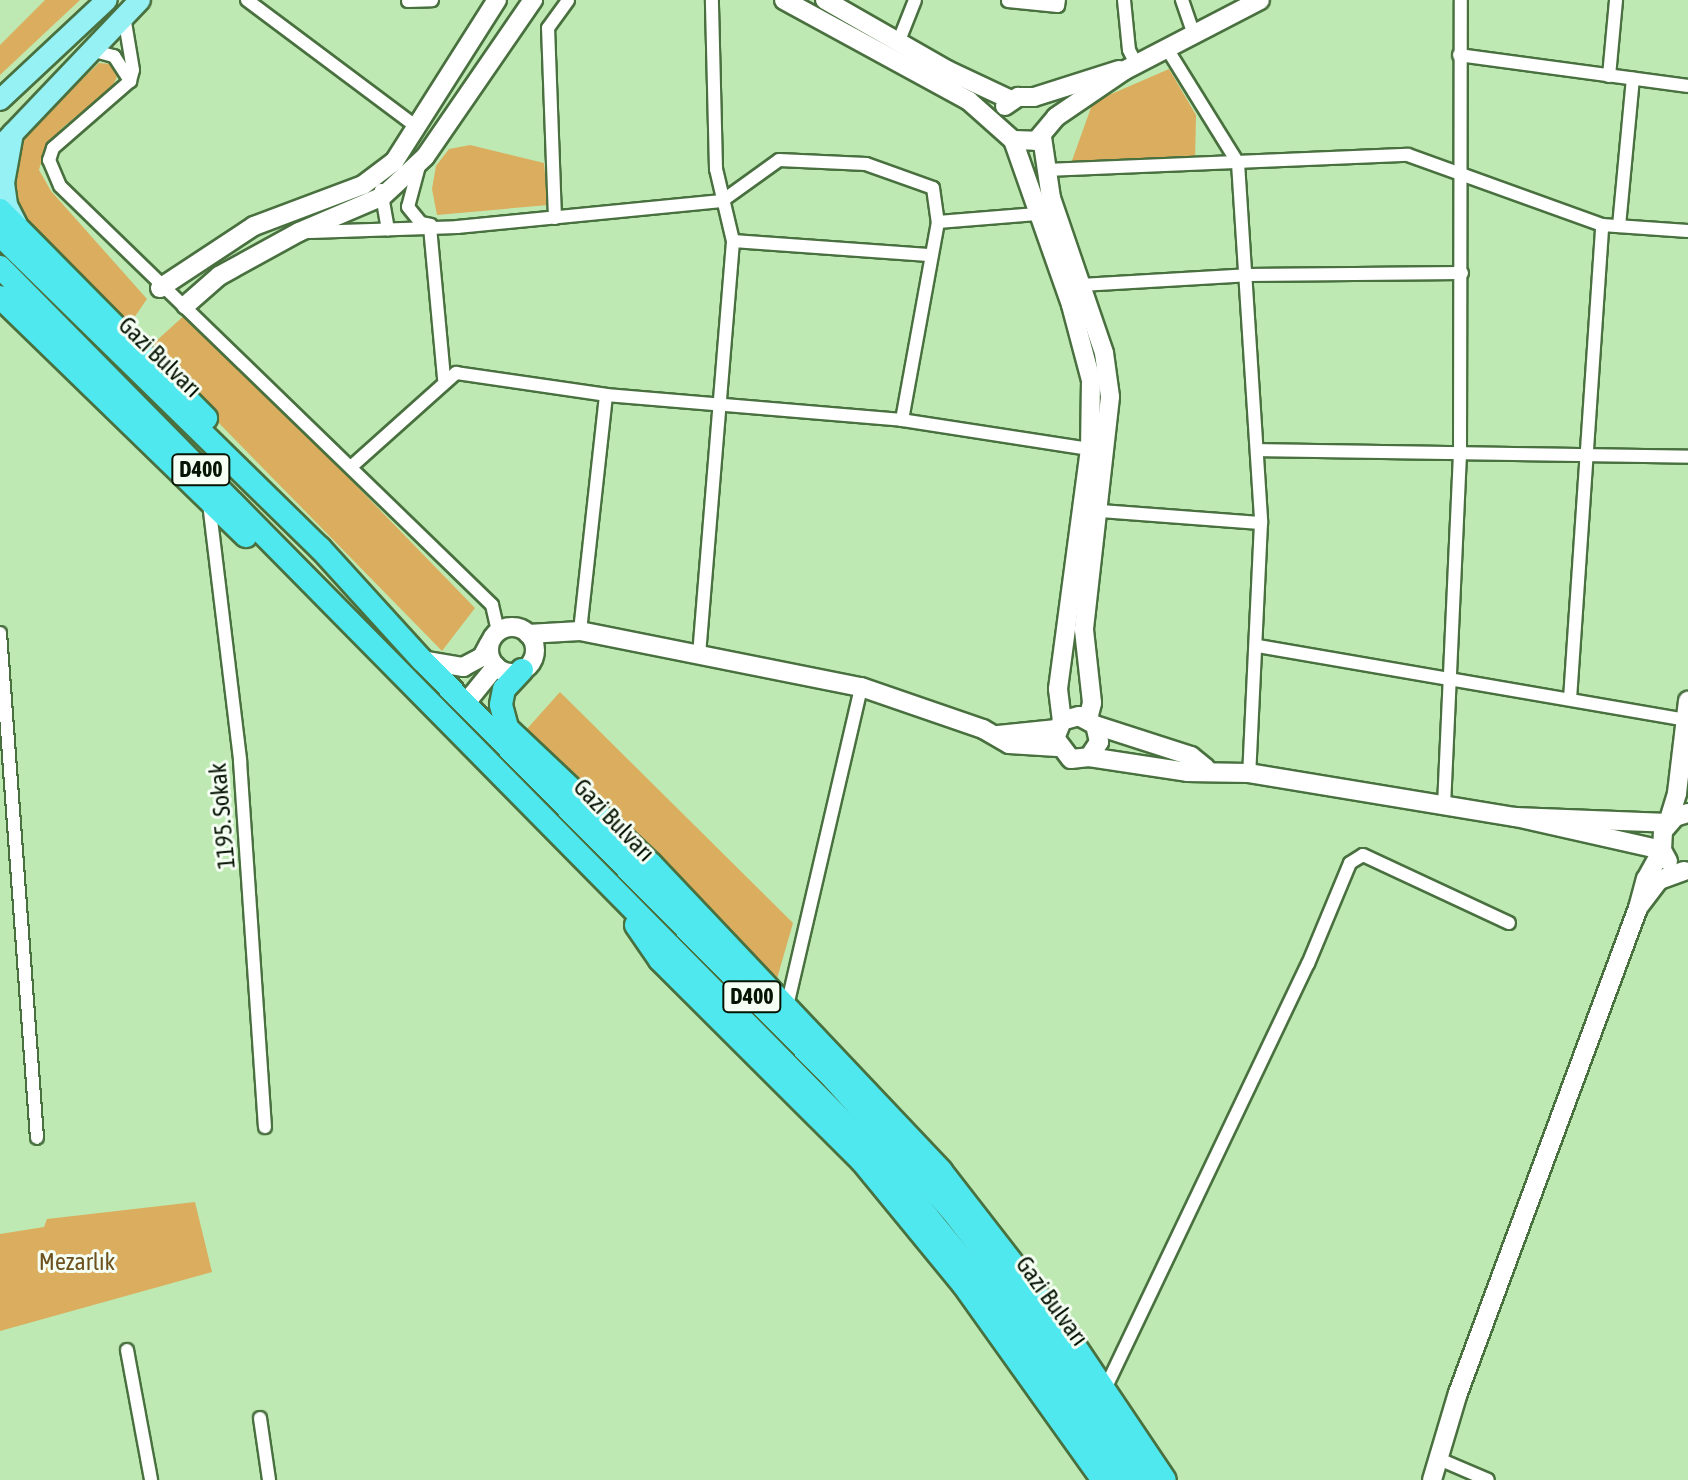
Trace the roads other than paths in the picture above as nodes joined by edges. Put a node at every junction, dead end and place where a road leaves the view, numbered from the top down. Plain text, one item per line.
1 (107, 0) edge
2 (140, 0) edge
3 (247, 0) edge
4 (432, 0) edge
5 (533, 0) edge
6 (568, 0) edge
7 (712, 0) edge
8 (784, 0) edge
9 (825, 0) edge
10 (915, 0) edge
11 (1059, 0) edge
12 (1124, 0) edge
13 (1182, 0) edge
14 (1260, 0) edge
15 (1461, 0) edge
16 (1616, 0) edge
17 (408, 1) edge
18 (493, 1) edge
19 (1008, 1) edge
20 (124, 16) junction
21 (1193, 32) junction
22 (898, 43) junction
23 (1166, 47) junction
24 (91, 50) junction
25 (1459, 55) junction
26 (1131, 67) junction
27 (1609, 76) junction
28 (1633, 79) junction
29 (130, 81) junction
30 (1688, 86) edge
31 (1034, 97) junction
32 (0, 100) edge
33 (1011, 100) junction
34 (417, 127) junction
35 (13, 130) junction
36 (1046, 130) junction
37 (1008, 134) junction
38 (0, 147) edge
39 (425, 157) junction
40 (1238, 163) junction
41 (1046, 170) junction
42 (1463, 174) junction
43 (375, 176) junction
44 (383, 196) junction
45 (722, 201) junction
46 (0, 210) edge
47 (1037, 214) junction
48 (555, 218) junction
49 (938, 222) junction
50 (0, 223) edge
51 (1602, 225) junction
52 (1619, 226) junction
53 (430, 227) junction
54 (444, 227) junction
55 (388, 229) junction
56 (1688, 231) edge
57 (299, 232) junction
58 (16, 235) edge
59 (733, 241) junction
60 (928, 255) junction
61 (0, 267) edge
62 (1462, 273) junction
63 (1247, 275) junction
64 (1081, 285) junction
65 (160, 288) junction
66 (17, 299) edge
67 (186, 305) junction
68 (444, 379) junction
69 (606, 395) junction
70 (723, 405) junction
71 (902, 420) junction
72 (1090, 449) junction
73 (1257, 450) junction
74 (1460, 454) junction
75 (1588, 456) junction
76 (1688, 457) edge
77 (352, 466) junction
78 (209, 503) junction
79 (1100, 511) junction
80 (1261, 523) junction
81 (320, 548) junction
82 (580, 631) junction
83 (0, 633) edge
84 (528, 634) junction
85 (555, 636) junction
86 (1258, 646) junction
87 (374, 647) junction
88 (491, 650) junction
89 (699, 655) junction
90 (422, 660) junction
91 (527, 665) junction
92 (1452, 676) junction
93 (861, 687) junction
94 (1570, 699) junction
95 (465, 704) junction
96 (1687, 710) edge
97 (1092, 722) junction
98 (1059, 732) junction
99 (1089, 757) junction
100 (1206, 768) junction
101 (1249, 773) junction
102 (1444, 806) junction
103 (1688, 813) edge
104 (1515, 817) junction
105 (1668, 823) junction
106 (1662, 850) junction
107 (1687, 872) edge
108 (606, 881) junction
109 (1638, 908) junction
110 (1509, 923) dead end
111 (787, 1006) junction
112 (265, 1127) dead end
113 (37, 1138) dead end
114 (127, 1350) dead end
115 (1105, 1389) junction
116 (260, 1418) dead end
117 (1439, 1459) junction
118 (151, 1480) edge
119 (269, 1480) edge
120 (1103, 1480) edge
121 (1123, 1480) edge
122 (1144, 1480) edge
123 (1165, 1480) edge
124 (1432, 1480) edge
125 (1488, 1480) edge

1 - 32 main road
2 - 20 main road
3 - 34 street
4 - 17 street
5 - 39 street
6 - 48 street
7 - 45 street
8 - 37 street
9 - 22 street
10 - 22 street
11 - 19 street
12 - 26 street
13 - 21 street
14 - 21 street
15 - 25 street
16 - 27 street
18 - 34 street
20 - 24 main road
20 - 29 street
21 - 23 street
22 - 33 street
23 - 26 street
23 - 40 street
24 - 29 street
24 - 35 main road
25 - 27 street
25 - 42 street
26 - 31 street
26 - 36 street
27 - 28 street
28 - 30 street
28 - 52 street
29 - 65 street
31 - 33 street
31 - 36 street
33 - 37 street
34 - 43 street
35 - 38 main road
35 - 58 main road
36 - 37 street
36 - 41 street
37 - 47 street
39 - 44 street
39 - 54 street
40 - 41 street
40 - 42 street
40 - 63 street
41 - 64 street
42 - 51 street
42 - 62 street
43 - 44 street
43 - 65 street
44 - 55 street
44 - 57 street
45 - 48 street
45 - 49 street
45 - 59 street
46 - 58 highway
47 - 49 street
47 - 72 street
48 - 54 street
49 - 60 street
50 - 58 highway
51 - 52 street
51 - 75 street
52 - 56 street
53 - 54 street
53 - 55 street
53 - 68 street
55 - 57 street
57 - 67 street
58 - 66 highway, Gazi Bulvarı / D400
58 - 81 highway
59 - 60 street
59 - 70 street
60 - 71 street
61 - 66 highway, Gazi Bulvarı / D400
62 - 63 street
62 - 74 street
63 - 64 street
63 - 73 street
64 - 79 street
65 - 67 street
66 - 78 highway
66 - 81 highway, Gazi Bulvarı / D400
66 - 87 highway, Gazi Bulvarı / D400
67 - 77 street
68 - 69 street
68 - 77 street
69 - 70 street
69 - 82 street
70 - 71 street
70 - 89 street
71 - 72 street
72 - 98 street
73 - 74 street
73 - 80 street
74 - 75 street
74 - 92 street
75 - 76 street
75 - 94 street
77 - 88 street
78 - 87 highway
78 - 112 street, 1195. Sokak
79 - 80 street
79 - 97 street
80 - 86 street
81 - 90 highway, Gazi Bulvarı / D400
82 - 85 street
82 - 89 street
83 - 113 street
84 - 85 street
84 - 88 street
84 - 91 street
85 - 91 street
86 - 92 street
86 - 101 street
87 - 108 highway, Gazi Bulvarı / D400
88 - 90 street
88 - 91 street
88 - 95 street
89 - 93 street
90 - 95 highway, Gazi Bulvarı / D400
91 - 111 highway
92 - 94 street
92 - 102 street
93 - 98 street
93 - 111 street
94 - 96 street
95 - 122 highway, Gazi Bulvarı / D400
96 - 105 street
97 - 98 street
97 - 99 street
97 - 100 street
98 - 99 street
99 - 100 street
100 - 101 street
101 - 102 street
102 - 104 street
103 - 105 street
104 - 105 street
104 - 106 street
105 - 106 street
106 - 107 street
106 - 109 street
107 - 109 street
108 - 120 highway
108 - 121 highway, Gazi Bulvarı / D400
109 - 117 street
110 - 115 street
111 - 115 highway
114 - 118 street
115 - 123 highway
116 - 119 street
117 - 124 street
117 - 125 street

